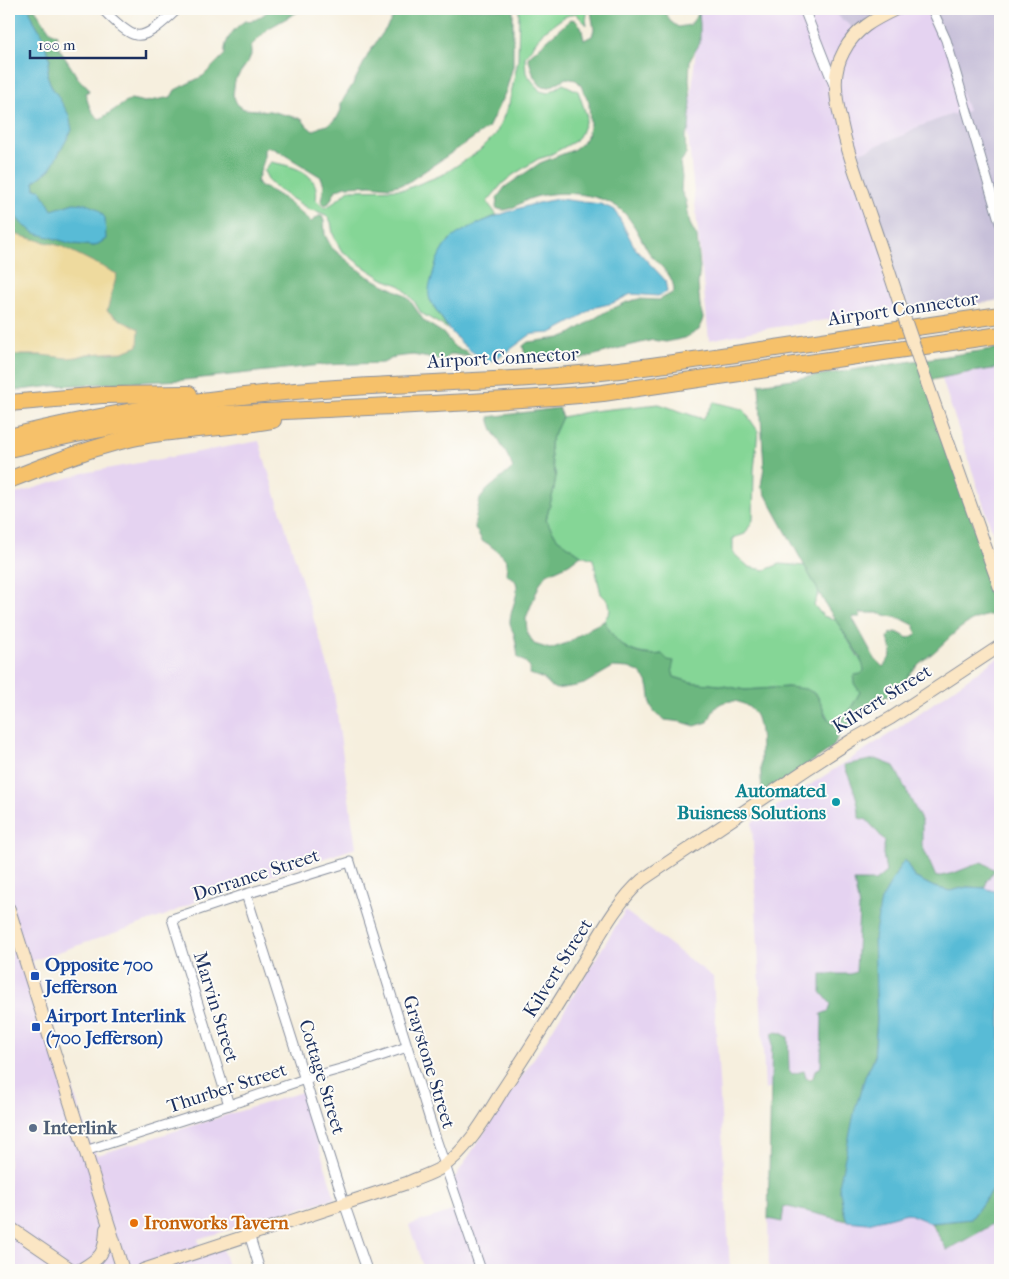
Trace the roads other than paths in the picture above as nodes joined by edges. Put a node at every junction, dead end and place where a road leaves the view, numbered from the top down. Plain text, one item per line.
1 (102, 9) edge
2 (178, 9) edge
3 (804, 9) edge
4 (896, 9) edge
5 (932, 9) edge
6 (836, 90) junction
7 (1000, 223) edge
8 (1000, 314) edge
9 (998, 336) edge
10 (276, 392) junction
11 (9, 402) edge
12 (339, 409) junction
13 (9, 437) edge
14 (9, 449) edge
15 (9, 480) edge
16 (1000, 588) edge
17 (1000, 646) edge
18 (350, 862) joint
19 (246, 894) junction
20 (9, 909) edge
21 (172, 919) joint
22 (407, 1047) junction
23 (306, 1079) junction
24 (229, 1105) junction
25 (85, 1151) junction
26 (445, 1165) junction
27 (344, 1203) junction
28 (107, 1222) junction
29 (9, 1227) edge
30 (249, 1234) junction
31 (72, 1270) edge
32 (80, 1270) edge
33 (123, 1270) edge
34 (143, 1270) edge
35 (260, 1270) edge
36 (367, 1270) edge
37 (480, 1270) edge

1 - 2 street
3 - 6 street
4 - 6 street
5 - 7 street
6 - 16 street, bridge
8 - 10 highway, Airport Connector
9 - 12 highway, Airport Connector
10 - 11 highway
10 - 13 highway, Airport Connector
12 - 14 highway, Airport Connector
12 - 15 highway
17 - 26 street, Kilvert Street
18 - 19 street, Dorrance Street
18 - 22 street, Graystone Street
19 - 21 street, Dorrance Street
19 - 23 street, Cottage Street
20 - 25 street
21 - 24 street, Marvin Street
22 - 23 street, Thurber Street
22 - 26 street, Graystone Street
23 - 24 street, Thurber Street
23 - 27 street, Cottage Street
24 - 25 street, Thurber Street
25 - 28 street
26 - 27 street, Kilvert Street
26 - 37 street, Graystone Street
27 - 30 street, Kilvert Street
27 - 36 street, Cottage Street
28 - 32 street
28 - 33 street
29 - 31 street
30 - 34 street, Kilvert Street
30 - 35 street

